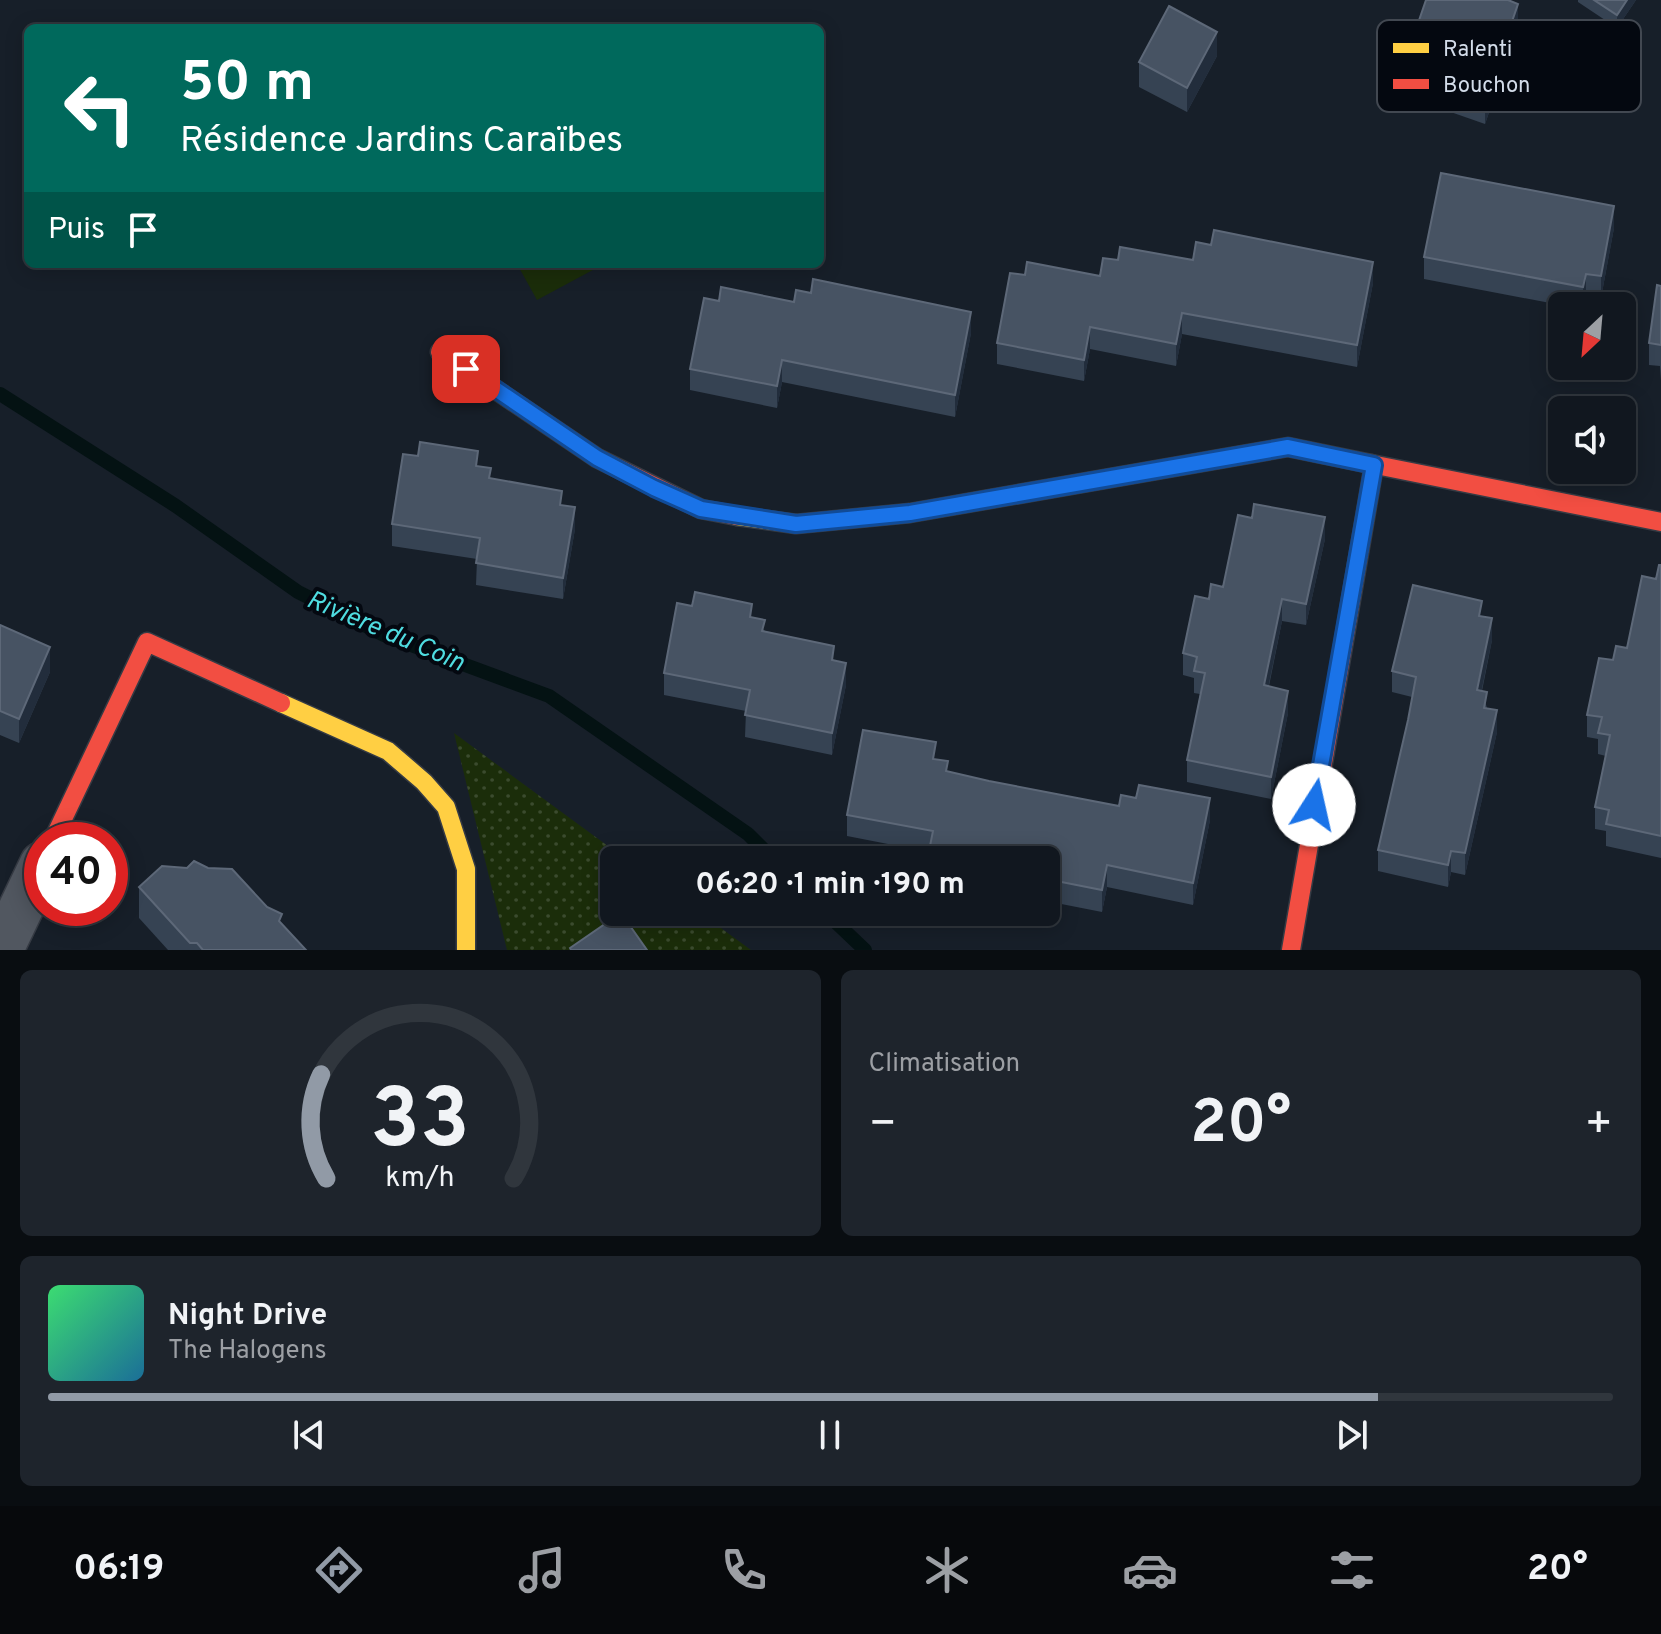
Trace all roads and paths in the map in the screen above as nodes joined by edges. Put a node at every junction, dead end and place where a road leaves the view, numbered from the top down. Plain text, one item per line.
1 (440, 352) dead end
2 (1374, 465) junction
3 (1661, 522) edge
4 (62, 822) edge
5 (24, 902) edge
6 (1, 950) edge
7 (466, 950) edge
8 (1291, 950) edge

1 - 2 street
2 - 3 street
2 - 8 street
4 - 7 street
5 - 6 street

